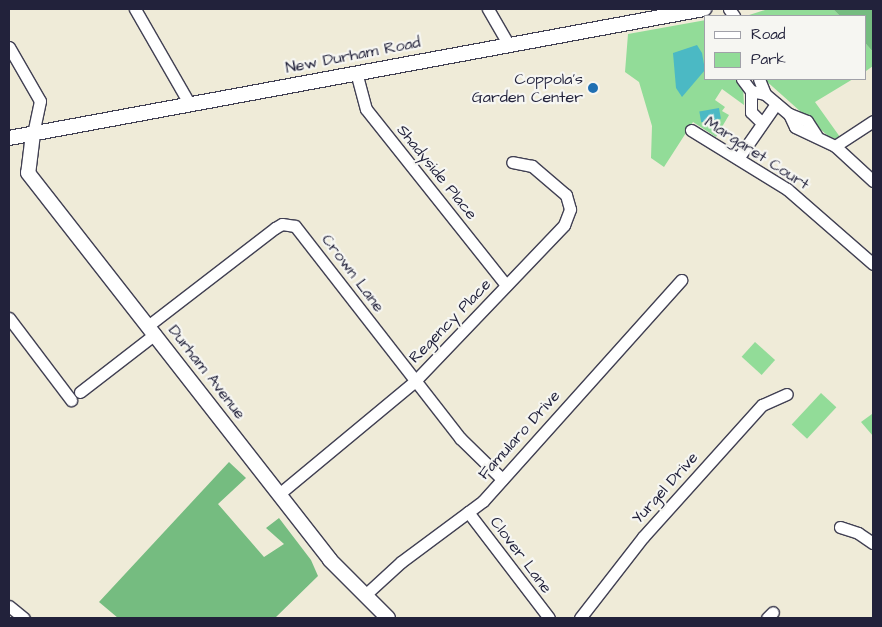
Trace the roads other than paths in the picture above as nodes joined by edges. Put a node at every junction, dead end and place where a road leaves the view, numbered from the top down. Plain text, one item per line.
1 (135, 9) edge
2 (488, 9) edge
3 (704, 9) edge
4 (508, 43) junction
5 (9, 47) edge
6 (356, 72) junction
7 (743, 80) edge
8 (759, 80) edge
9 (752, 91) junction
10 (765, 94) junction
11 (189, 103) junction
12 (776, 104) junction
13 (761, 122) junction
14 (873, 122) edge
15 (691, 130) dead end
16 (33, 134) junction
17 (9, 138) edge
18 (835, 146) junction
19 (739, 157) junction
20 (512, 162) dead end
21 (873, 181) edge
22 (873, 264) edge
23 (681, 280) dead end
24 (506, 285) junction
25 (9, 318) edge
26 (152, 329) junction
27 (415, 381) junction
28 (787, 394) dead end
29 (502, 479) junction
30 (278, 494) junction
31 (468, 512) junction
32 (840, 527) dead end
33 (873, 543) edge
34 (366, 595) junction
35 (9, 606) edge
36 (24, 618) edge
37 (388, 618) edge
38 (549, 618) edge
39 (580, 618) edge

1 - 11 street
2 - 4 street
3 - 4 main road, New Durham Road
4 - 6 main road, New Durham Road
5 - 16 street
6 - 11 main road, New Durham Road
6 - 24 street, Shadyside Place
7 - 9 street
8 - 10 street
9 - 10 street
9 - 13 street
10 - 12 street
11 - 16 main road, New Durham Road
12 - 13 street
12 - 18 street
13 - 19 street
14 - 18 street
15 - 19 street, Margaret Court
16 - 17 main road, New Durham Road
16 - 26 main road, Durham Avenue
18 - 21 street
19 - 22 street, Margaret Court
20 - 24 street, Regency Place
23 - 29 street, Famularo Drive
24 - 27 street, Regency Place
25 - 26 street, Crown Lane
26 - 27 street, Crown Lane
26 - 30 main road, Durham Avenue
27 - 29 street, Crown Lane
27 - 30 street, Regency Place
28 - 39 street, Yurgel Drive
29 - 31 street, Famularo Drive
30 - 34 main road, Durham Avenue
31 - 34 street, Famularo Drive
31 - 38 street, Clover Lane
32 - 33 street
34 - 37 main road, Durham Avenue
35 - 36 street

